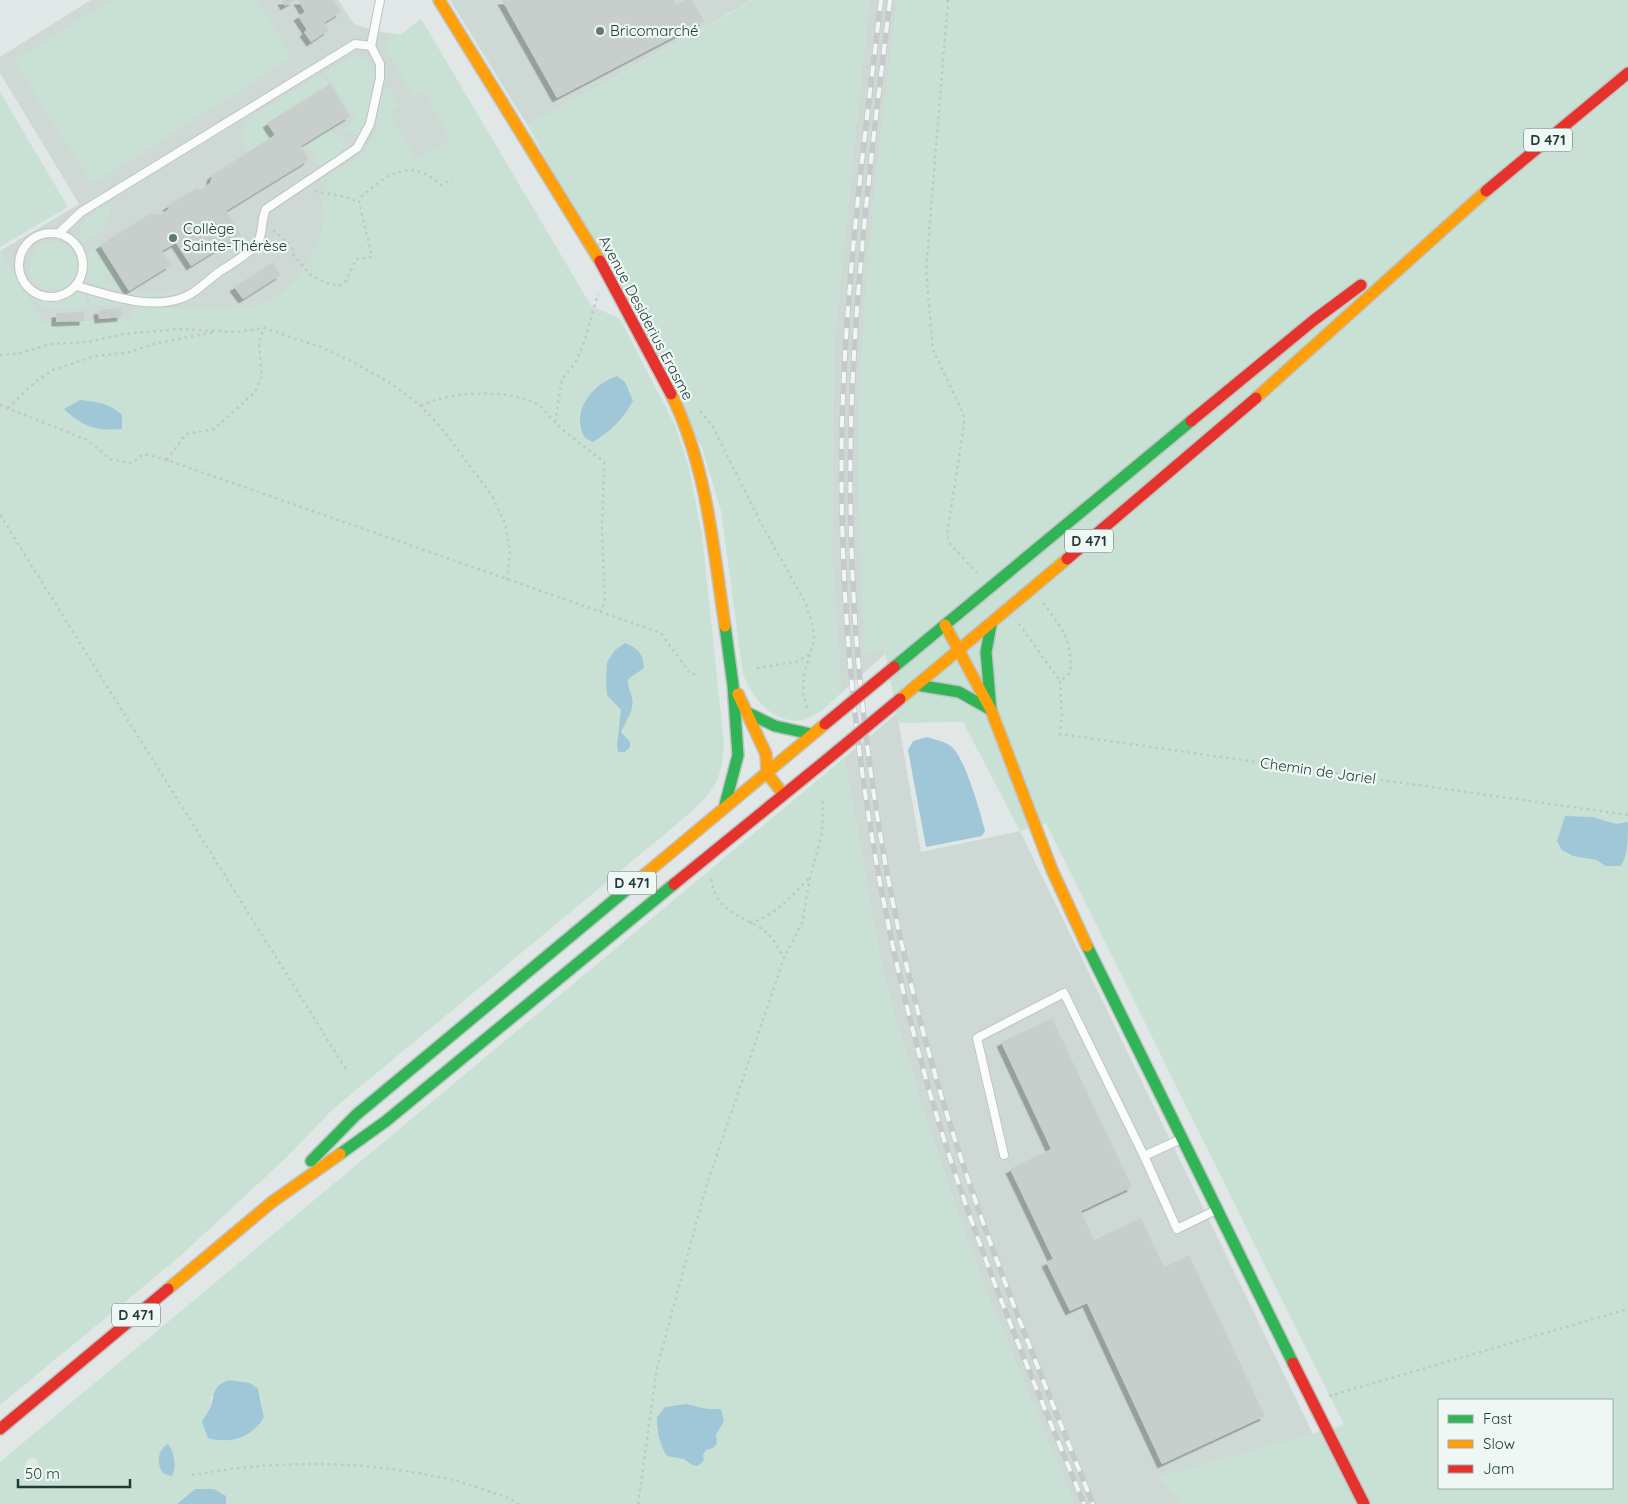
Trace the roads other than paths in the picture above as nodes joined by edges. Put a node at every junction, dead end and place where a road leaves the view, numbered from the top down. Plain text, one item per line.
1 (380, 0) edge
2 (439, 0) edge
3 (371, 46) junction
4 (1628, 73) edge
5 (1467, 207) junction
6 (59, 233) junction
7 (76, 286) junction
8 (945, 625) junction
9 (991, 625) junction
10 (958, 650) junction
11 (734, 685) junction
12 (917, 685) junction
13 (991, 710) junction
14 (748, 713) junction
15 (811, 734) junction
16 (738, 755) junction
17 (766, 774) junction
18 (783, 794) junction
19 (725, 805) junction
20 (1181, 1139) junction
21 (1004, 1155) dead end
22 (1144, 1156) junction
23 (272, 1202) junction
24 (1216, 1210) junction
25 (0, 1428) edge
26 (1364, 1504) edge

1 - 3 lane
2 - 11 main road, Avenue Desiderius Erasme
3 - 6 lane
3 - 7 lane
4 - 5 main road, D 471
5 - 8 main road, D 471
5 - 9 main road, D 471
6 - 7 lane
6 - 7 lane
8 - 10 main road
8 - 15 main road, D 471, bridge
9 - 10 main road, D 471
9 - 13 main road
10 - 12 main road, D 471
10 - 13 main road
11 - 14 main road
11 - 16 main road
12 - 13 main road
12 - 18 main road, D 471, bridge
13 - 20 main road
14 - 15 main road
14 - 17 main road
15 - 17 main road, D 471
16 - 17 main road
16 - 19 main road
17 - 18 main road
17 - 19 main road, D 471
18 - 23 main road, D 471
19 - 23 main road, D 471
20 - 22 lane
20 - 24 main road
21 - 22 lane
22 - 24 lane
23 - 25 main road, D 471
24 - 26 main road

